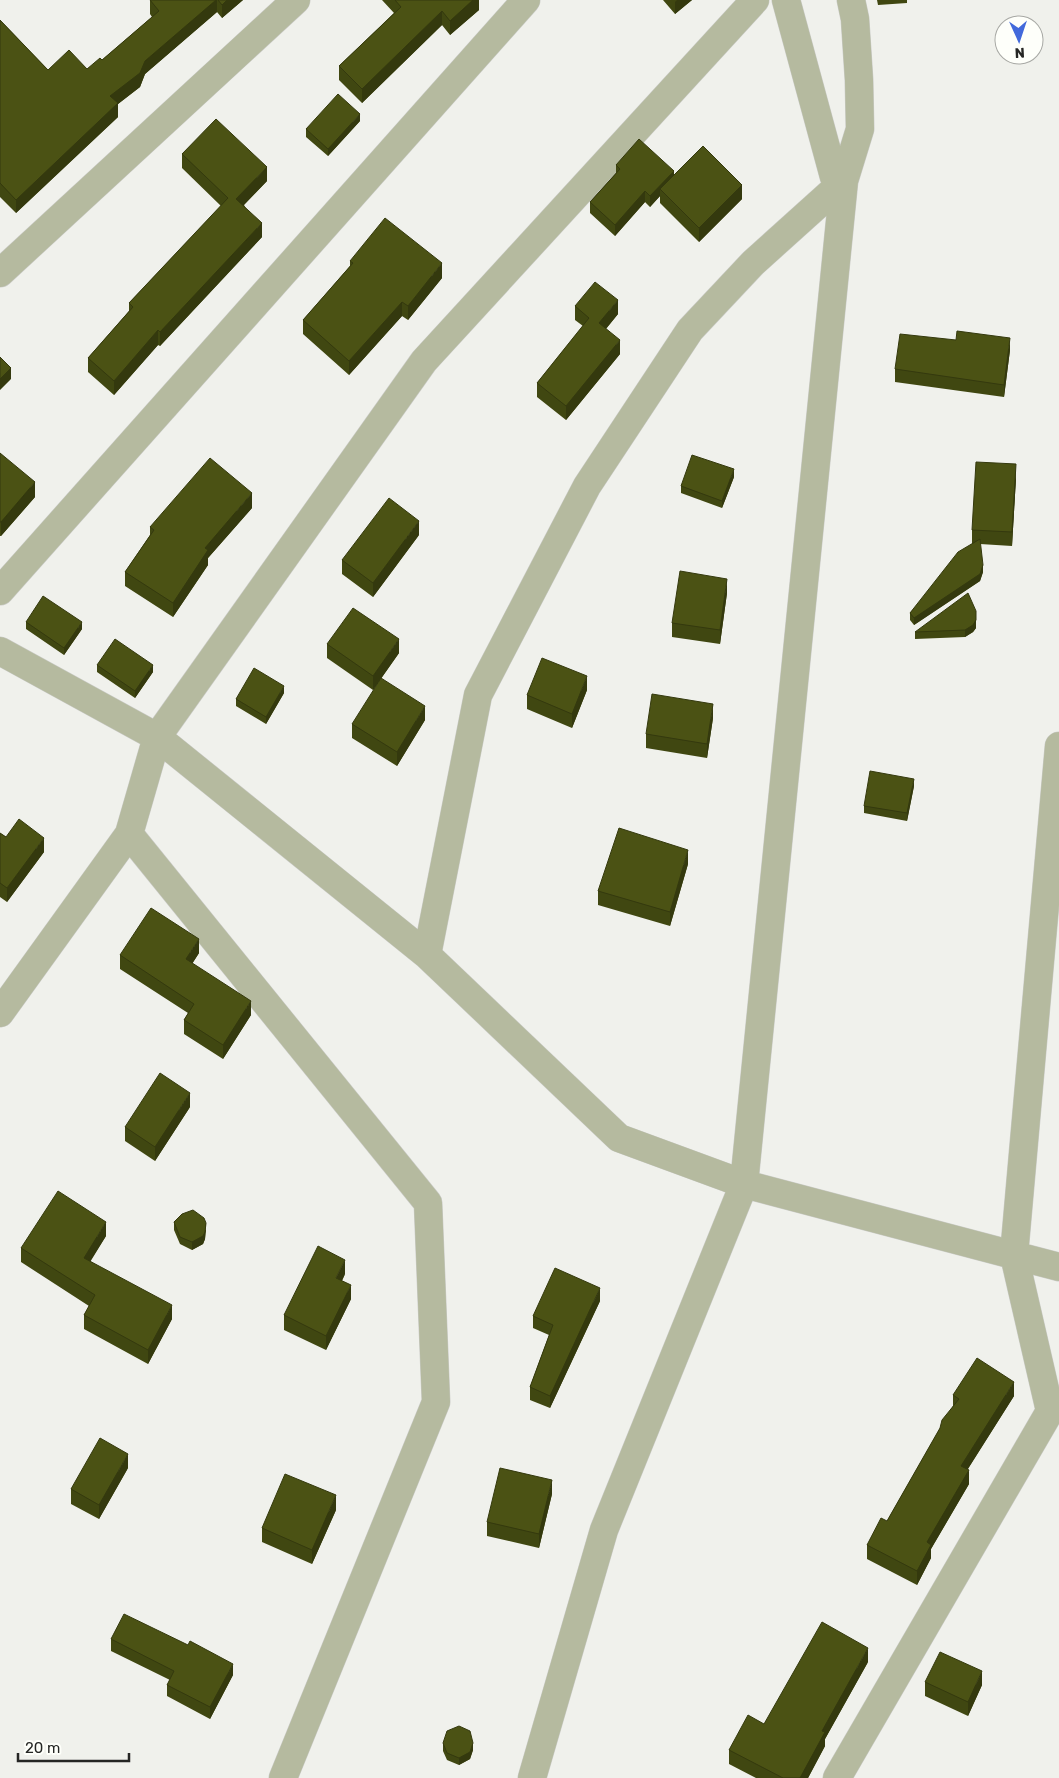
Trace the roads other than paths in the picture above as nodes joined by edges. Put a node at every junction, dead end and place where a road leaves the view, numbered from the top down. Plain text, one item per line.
1 (296, 0) edge
2 (526, 0) edge
3 (755, 0) edge
4 (786, 0) edge
5 (851, 0) edge
6 (844, 181) junction
7 (0, 273) edge
8 (0, 591) edge
9 (0, 650) edge
10 (157, 737) junction
11 (1059, 746) edge
12 (129, 834) junction
13 (427, 955) junction
14 (0, 1013) edge
15 (744, 1184) junction
16 (1014, 1255) junction
17 (1059, 1267) edge
18 (283, 1778) edge
19 (532, 1778) edge
20 (836, 1778) edge

1 - 7 street
2 - 8 street
3 - 10 street
4 - 6 street
5 - 6 street
6 - 13 street
6 - 15 street
9 - 10 street
10 - 12 street
10 - 13 street
11 - 16 street
12 - 14 street
12 - 18 street
13 - 15 street
15 - 16 street
15 - 19 street
16 - 17 street
16 - 20 street

